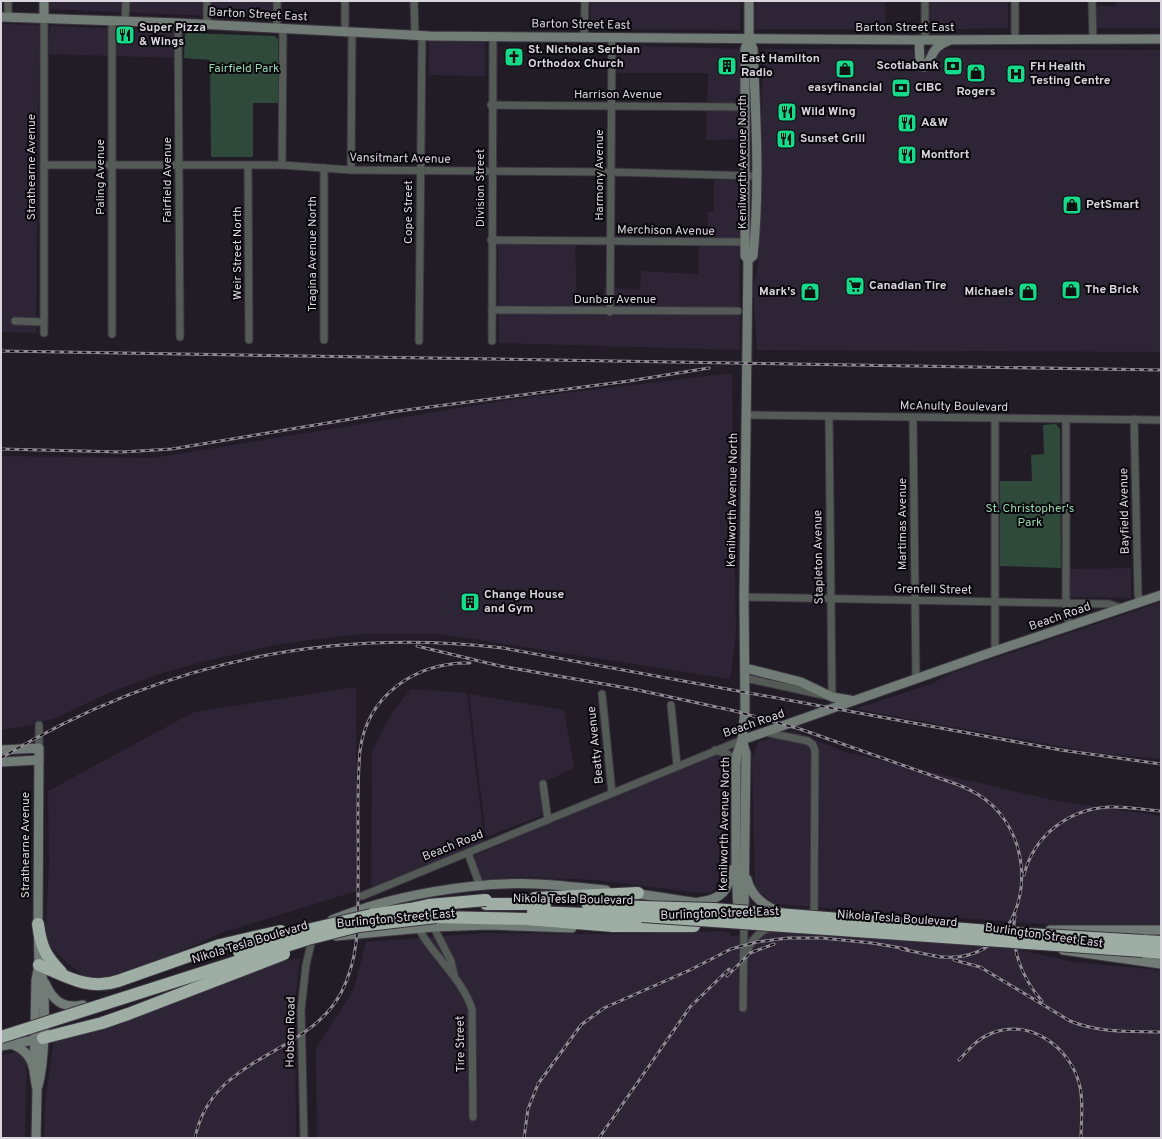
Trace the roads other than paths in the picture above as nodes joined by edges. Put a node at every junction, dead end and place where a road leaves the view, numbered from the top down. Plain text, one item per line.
1 (8, 1) edge
2 (44, 1) edge
3 (126, 1) edge
4 (207, 1) edge
5 (277, 1) edge
6 (345, 1) edge
7 (414, 1) edge
8 (585, 1) edge
9 (748, 1) edge
10 (925, 1) edge
11 (1015, 1) edge
12 (1092, 1) edge
13 (4, 17) edge
14 (44, 17) junction
15 (112, 20) junction
16 (125, 21) junction
17 (178, 23) junction
18 (207, 24) junction
19 (280, 28) junction
20 (348, 33) junction
21 (418, 36) junction
22 (492, 36) junction
23 (584, 38) junction
24 (612, 38) junction
25 (749, 39) junction
26 (1093, 39) junction
27 (1161, 39) edge
28 (922, 40) junction
29 (951, 40) junction
30 (1014, 40) junction
31 (491, 105) junction
32 (611, 106) junction
33 (744, 107) junction
34 (44, 164) junction
35 (179, 165) junction
36 (282, 165) junction
37 (112, 166) junction
38 (248, 166) junction
39 (324, 168) junction
40 (351, 170) junction
41 (420, 171) junction
42 (492, 172) junction
43 (611, 172) junction
44 (745, 176) junction
45 (756, 176) junction
46 (491, 240) junction
47 (610, 240) junction
48 (744, 242) junction
49 (748, 260) junction
50 (492, 310) junction
51 (738, 311) dead end
52 (610, 312) junction
53 (15, 321) dead end
54 (43, 322) junction
55 (44, 333) dead end
56 (112, 334) dead end
57 (180, 337) dead end
58 (249, 340) dead end
59 (324, 340) dead end
60 (419, 341) dead end
61 (492, 341) dead end
62 (747, 415) junction
63 (829, 416) junction
64 (913, 418) junction
65 (995, 419) junction
66 (1066, 419) junction
67 (1134, 419) junction
68 (1161, 420) edge
69 (1161, 595) edge
70 (744, 597) junction
71 (830, 600) junction
72 (914, 601) junction
73 (995, 602) junction
74 (1140, 602) junction
75 (1066, 604) junction
76 (1121, 608) junction
77 (1070, 626) junction
78 (995, 651) junction
79 (745, 668) junction
80 (745, 678) junction
81 (916, 679) junction
82 (602, 694) dead end
83 (832, 697) junction
84 (854, 700) junction
85 (671, 705) dead end
86 (39, 725) dead end
87 (764, 732) junction
88 (742, 740) junction
89 (39, 748) junction
90 (1, 750) edge
91 (714, 750) junction
92 (39, 760) junction
93 (1, 762) edge
94 (677, 765) junction
95 (736, 765) junction
96 (543, 784) dead end
97 (612, 792) junction
98 (548, 820) junction
99 (468, 853) junction
100 (736, 860) junction
101 (745, 869) junction
102 (480, 886) junction
103 (638, 893) junction
104 (423, 895) junction
105 (362, 896) dead end
106 (696, 903) junction
107 (486, 908) junction
108 (740, 910) junction
109 (371, 915) junction
110 (814, 918) junction
111 (786, 919) junction
112 (435, 922) junction
113 (383, 923) junction
114 (38, 924) junction
115 (694, 926) junction
116 (742, 926) junction
117 (315, 927) junction
118 (419, 929) junction
119 (1161, 930) edge
120 (312, 939) junction
121 (1161, 942) edge
122 (278, 943) junction
123 (1143, 946) junction
124 (1161, 954) edge
125 (744, 962) junction
126 (1161, 964) edge
127 (39, 965) junction
128 (64, 974) junction
129 (454, 975) junction
130 (44, 980) junction
131 (129, 994) junction
132 (83, 1006) junction
133 (743, 1008) dead end
134 (1, 1028) edge
135 (39, 1029) junction
136 (1, 1032) edge
137 (1, 1041) edge
138 (4, 1042) edge
139 (34, 1072) junction
140 (37, 1090) junction
141 (473, 1117) dead end
142 (36, 1138) edge
143 (304, 1138) edge

1 - 13 street
2 - 14 main road, Strathearne Avenue
3 - 16 street
4 - 18 street
5 - 19 street
6 - 20 street
7 - 21 street, Cope Street
8 - 23 street
9 - 25 main road, Kenilworth Avenue North
10 - 28 street
11 - 30 street
12 - 26 street
13 - 14 main road, Barton Street East
14 - 15 main road, Barton Street East
14 - 34 street, Strathearne Avenue
15 - 16 main road, Barton Street East
15 - 37 street, Paling Avenue
16 - 17 main road, Barton Street East
17 - 18 main road, Barton Street East
17 - 35 street, Fairfield Avenue
18 - 19 main road, Barton Street East
19 - 20 main road, Barton Street East
19 - 36 street
20 - 21 main road, Barton Street East
20 - 40 street
21 - 22 main road, Barton Street East
21 - 41 street, Cope Street
22 - 23 main road, Barton Street East
22 - 31 street, Division Street
23 - 24 main road, Barton Street East
24 - 25 main road, Barton Street East
24 - 32 street, Harmony Avenue
25 - 28 main road, Barton Street East
25 - 33 main road, Kenilworth Avenue North
25 - 45 main road, Kenilworth Avenue North
26 - 27 main road, Barton Street East
26 - 30 main road, Barton Street East
28 - 29 main road, Barton Street East
28 - 29 main road
29 - 30 main road, Barton Street East
31 - 32 street, Harrison Avenue
31 - 42 street, Division Street
32 - 33 street, Harrison Avenue
32 - 43 street, Harmony Avenue
33 - 44 main road, Kenilworth Avenue North
34 - 37 street, Vansitmart Avenue
34 - 54 street, Strathearne Avenue
35 - 37 street, Vansitmart Avenue
35 - 38 street, Vansitmart Avenue
35 - 57 street, Fairfield Avenue
36 - 38 street, Vansitmart Avenue
36 - 39 street, Vansitmart Avenue
37 - 56 street, Paling Avenue
38 - 58 street, Weir Street North
39 - 40 street, Vansitmart Avenue
39 - 59 street, Tragina Avenue North
40 - 41 street, Vansitmart Avenue
41 - 42 street, Vansitmart Avenue
41 - 60 street, Cope Street
42 - 43 street, Vansitmart Avenue
42 - 46 street, Division Street
43 - 44 street, Vansitmart Avenue
43 - 47 street, Harmony Avenue
44 - 45 street, Vansitmart Avenue
44 - 48 main road, Kenilworth Avenue North
45 - 49 main road, Kenilworth Avenue North
46 - 47 street, Merchison Avenue
46 - 50 street, Division Street
47 - 48 street, Merchison Avenue
47 - 52 street, Harmony Avenue
48 - 49 main road, Kenilworth Avenue North
49 - 62 main road, Kenilworth Avenue North
50 - 52 street, Dunbar Avenue
50 - 61 street, Division Street
51 - 52 street, Dunbar Avenue
53 - 54 street
54 - 55 street, Strathearne Avenue
62 - 63 street, McAnulty Boulevard
62 - 70 main road, Kenilworth Avenue North
63 - 64 street, McAnulty Boulevard
63 - 71 street, Stapleton Avenue
64 - 65 street, McAnulty Boulevard
64 - 72 street, Martimas Avenue
65 - 66 street, McAnulty Boulevard
65 - 73 street
66 - 67 street, McAnulty Boulevard
66 - 75 street
67 - 68 street, McAnulty Boulevard
67 - 74 street, Bayfield Avenue
69 - 74 main road, Beach Road
70 - 71 street, Grenfell Street
70 - 79 main road, Kenilworth Avenue North
71 - 72 street, Grenfell Street
71 - 83 street, Stapleton Avenue
72 - 73 street, Grenfell Street
72 - 81 street, Martimas Avenue
73 - 75 street, Grenfell Street
73 - 78 street
74 - 76 main road, Beach Road
75 - 76 street, Grenfell Street
75 - 77 street
76 - 77 main road, Beach Road
77 - 78 main road, Beach Road
78 - 81 main road, Beach Road
79 - 80 main road, Kenilworth Avenue North
79 - 83 main road
80 - 83 street
80 - 88 main road, Kenilworth Avenue North
81 - 84 main road, Beach Road
82 - 97 street, Beatty Avenue
83 - 84 main road
84 - 87 main road, Beach Road
85 - 94 street
86 - 89 street, Strathearne Avenue
87 - 88 main road, Beach Road
87 - 110 street
88 - 91 street, Beach Road
88 - 95 main road, Kenilworth Avenue North
88 - 101 main road, Kenilworth Avenue North
89 - 90 main road
89 - 92 main road, Strathearne Avenue
91 - 94 street, Beach Road
91 - 95 street
92 - 93 main road
92 - 114 main road, Strathearne Avenue
94 - 97 street, Beach Road
95 - 100 main road, Kenilworth Avenue North
96 - 98 street
97 - 98 street, Beach Road
98 - 99 street, Beach Road
99 - 102 street
99 - 105 street, Beach Road
100 - 106 main road
100 - 108 main road, Kenilworth Avenue North
101 - 108 main road, Kenilworth Avenue North
101 - 111 main road
102 - 103 main road, Burlington Street East
102 - 104 main road, Burlington Street East
103 - 106 main road, Burlington Street East
103 - 107 highway
104 - 112 street, Tire Street
104 - 117 main road, Burlington Street East
104 - 118 street
106 - 108 main road, Burlington Street East
107 - 109 highway, Nikola Tesla Boulevard, bridge
107 - 112 highway, Nikola Tesla Boulevard
107 - 115 highway
107 - 123 highway, Nikola Tesla Boulevard, bridge
108 - 111 main road, Burlington Street East
108 - 116 main road, Kenilworth Avenue North
109 - 128 highway, bridge
109 - 134 highway, Nikola Tesla Boulevard, bridge
110 - 111 main road, Burlington Street East
110 - 119 main road, Burlington Street East
111 - 116 main road, Burlington Street East
111 - 125 street
111 - 126 main road, Burlington Street East
112 - 113 highway, Nikola Tesla Boulevard, bridge
112 - 115 main road, Burlington Street East
112 - 118 main road, Burlington Street East
112 - 129 street, Tire Street
113 - 135 highway, bridge
113 - 138 highway, Nikola Tesla Boulevard, bridge
114 - 127 main road, Strathearne Avenue
114 - 128 highway
115 - 116 main road, Burlington Street East
116 - 125 street, Kenilworth Avenue North
117 - 120 street, Hobson Road
117 - 122 main road, Burlington Street East
118 - 120 main road, Burlington Street East
118 - 129 street, Tire Street
120 - 122 main road, Burlington Street East
120 - 143 street, Hobson Road
121 - 123 highway, Nikola Tesla Boulevard
122 - 131 main road, Burlington Street East
123 - 124 highway, Nikola Tesla Boulevard
125 - 133 street, Kenilworth Avenue North
127 - 128 highway
127 - 130 main road, Strathearne Avenue
127 - 135 main road, Strathearne Avenue
129 - 141 street, Tire Street
130 - 132 main road
130 - 135 main road, Strathearne Avenue
131 - 132 main road, Burlington Street East
131 - 135 main road, Burlington Street East
132 - 135 main road, Burlington Street East
135 - 136 main road, Burlington Street East
135 - 137 main road, Burlington Street East
135 - 138 main road
135 - 139 main road, Strathearne Avenue
135 - 140 main road, Strathearne Avenue
138 - 139 main road
139 - 140 main road, Strathearne Avenue
140 - 142 main road, Strathearne Avenue

